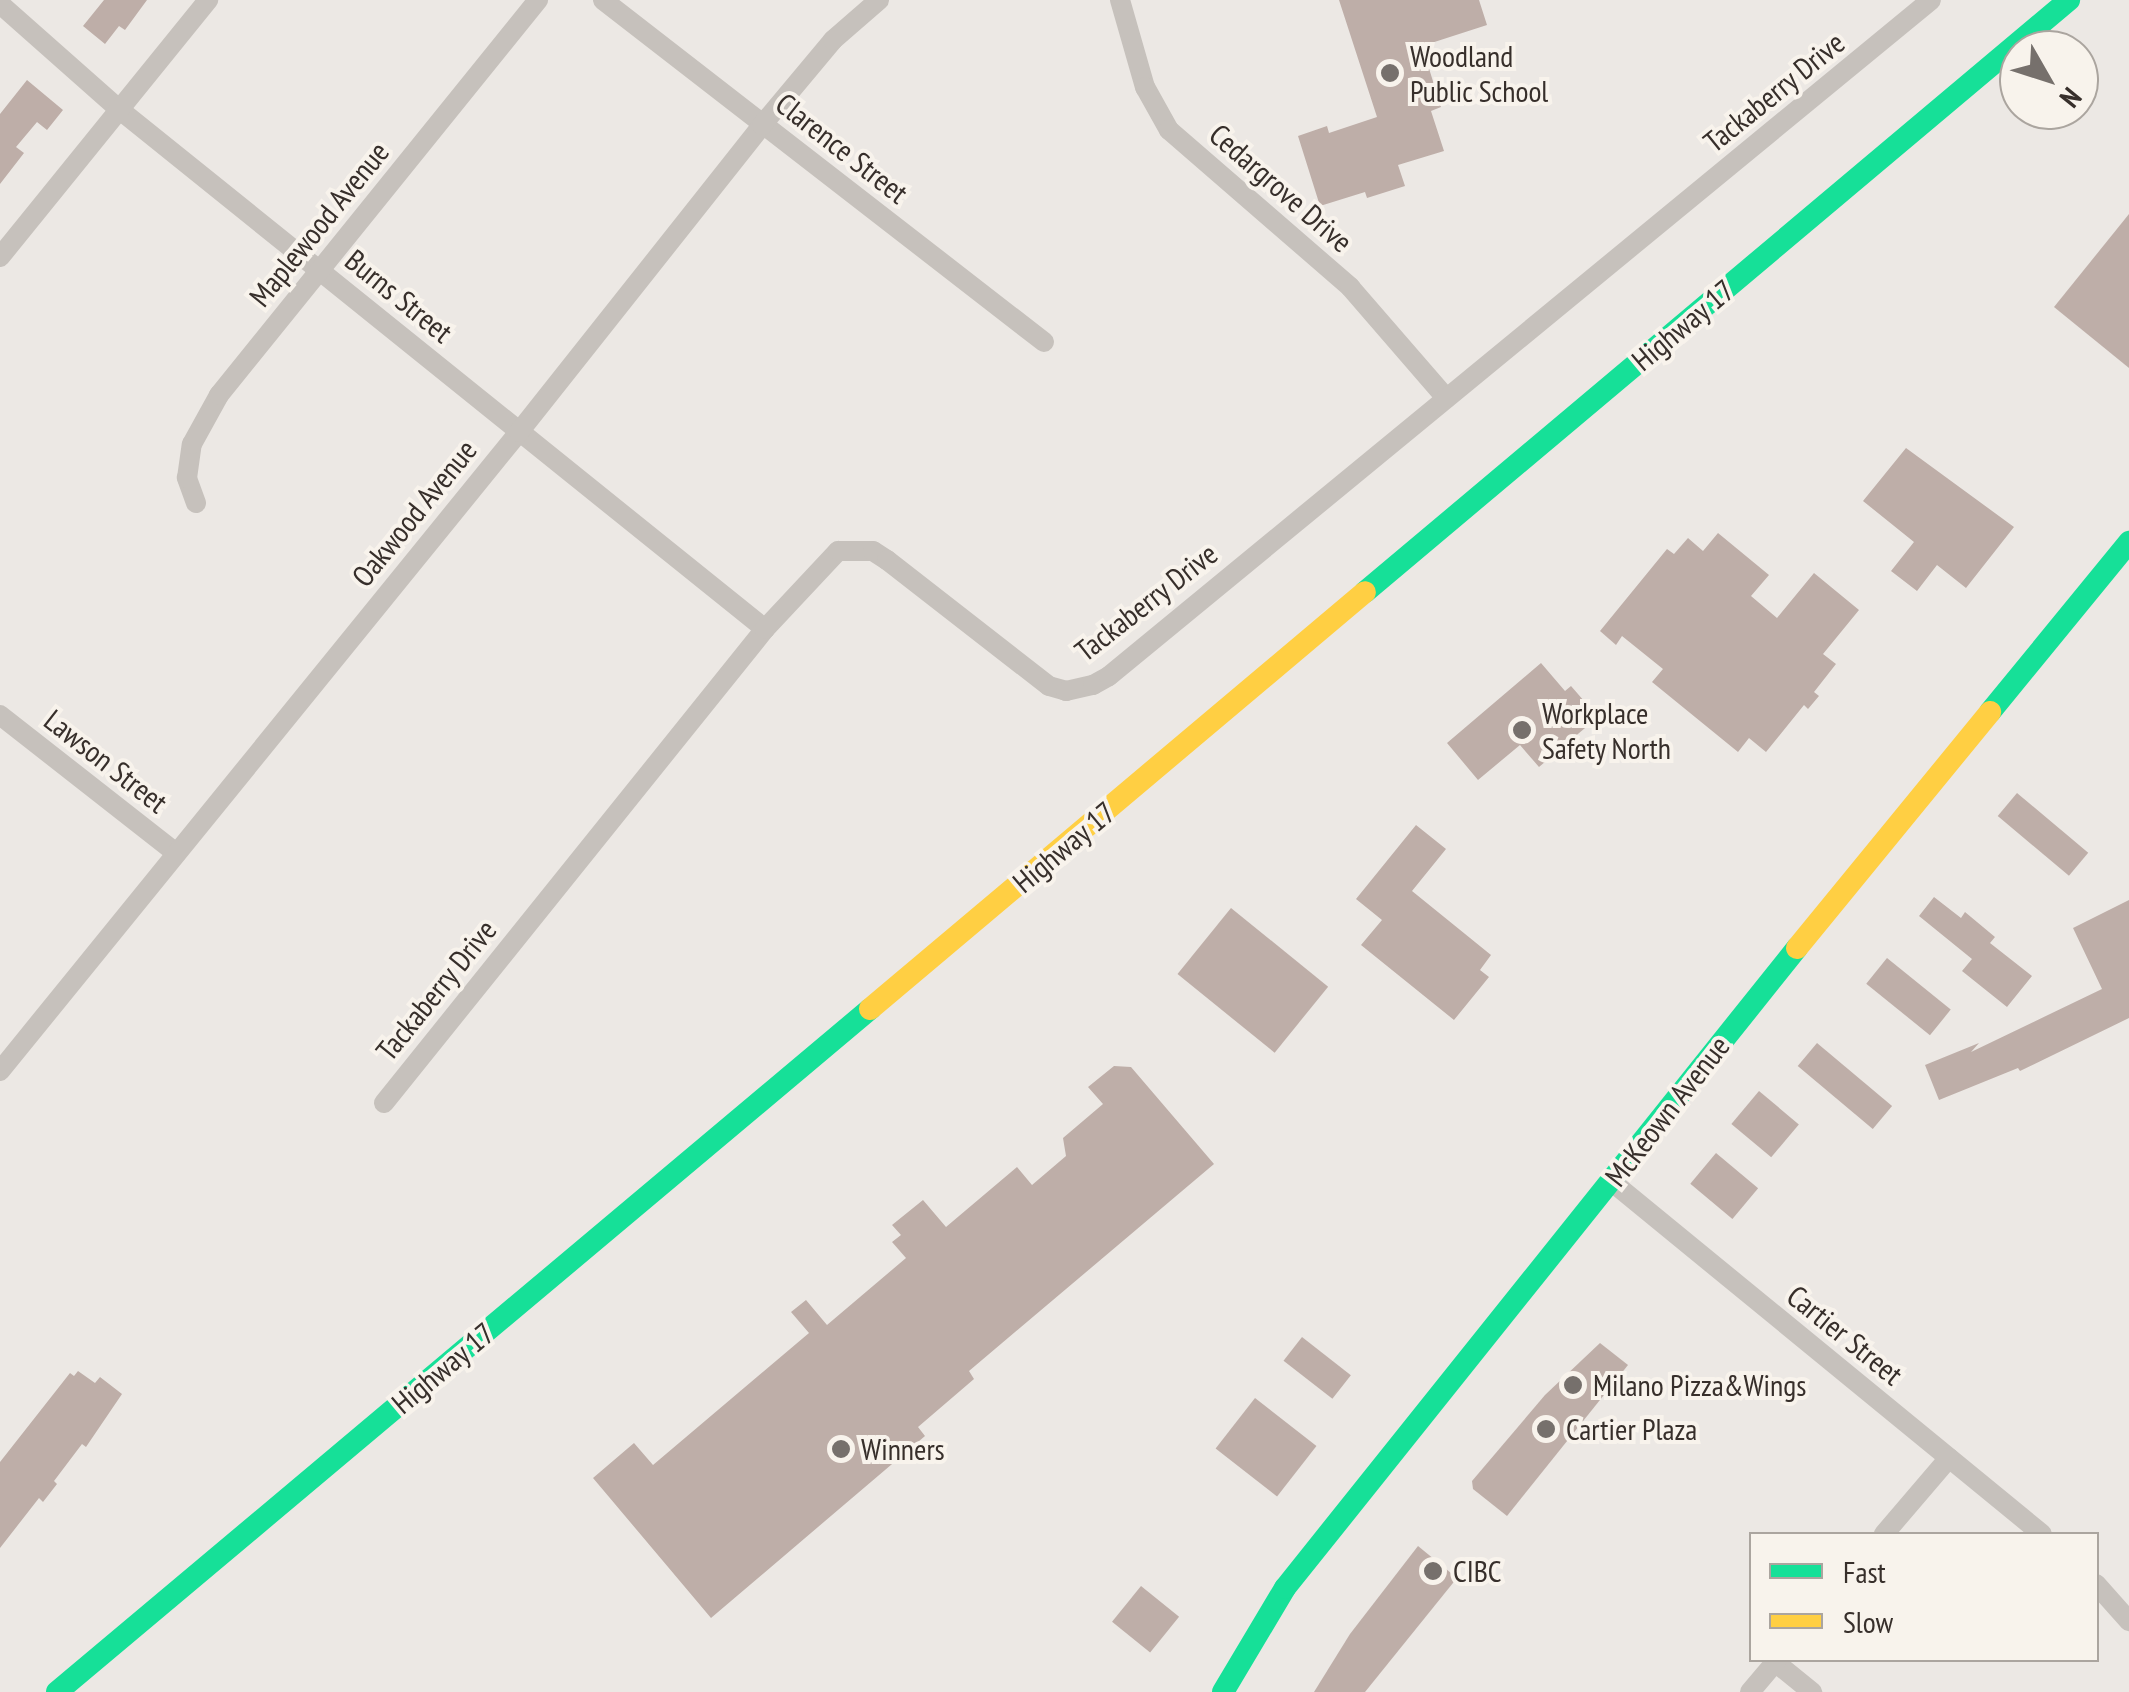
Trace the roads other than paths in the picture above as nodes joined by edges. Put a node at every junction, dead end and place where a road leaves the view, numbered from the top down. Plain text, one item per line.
1 (208, 0) edge
2 (538, 0) edge
3 (603, 0) edge
4 (879, 0) edge
5 (1120, 0) edge
6 (1931, 0) edge
7 (2069, 0) edge
8 (0, 4) edge
9 (120, 110) junction
10 (762, 125) junction
11 (0, 257) edge
12 (320, 270) junction
13 (1044, 342) dead end
14 (1446, 398) junction
15 (520, 432) junction
16 (196, 503) dead end
17 (2129, 542) edge
18 (766, 629) junction
19 (0, 715) edge
20 (176, 853) junction
21 (0, 1070) edge
22 (384, 1103) dead end
23 (1611, 1182) junction
24 (1949, 1458) junction
25 (1886, 1532) edge
26 (2040, 1532) edge
27 (2099, 1587) edge
28 (2129, 1621) edge
29 (1775, 1662) edge
30 (1777, 1662) edge
31 (56, 1692) edge
32 (1223, 1692) edge
33 (1750, 1692) edge
34 (1812, 1692) edge

1 - 9 street
2 - 12 street, Maplewood Avenue
3 - 10 street, Clarence Street
4 - 10 street, Oakwood Avenue
5 - 14 street, Cedargrove Drive
6 - 14 street, Tackaberry Drive
7 - 31 main road, Highway 17
8 - 9 street, Burns Street
9 - 11 street
9 - 12 street, Burns Street
10 - 13 street, Clarence Street
10 - 15 street, Oakwood Avenue
12 - 15 street, Burns Street
12 - 16 street, Maplewood Avenue
14 - 18 street, Tackaberry Drive
15 - 18 street, Burns Street
15 - 20 street, Oakwood Avenue
17 - 23 main road, McKeown Avenue
18 - 22 street, Tackaberry Drive
19 - 20 street, Lawson Street
20 - 21 street, Oakwood Avenue
23 - 24 street, Cartier Street
23 - 32 main road, McKeown Avenue
24 - 25 street
24 - 26 street, Cartier Street
27 - 28 street
29 - 33 street
30 - 34 street

